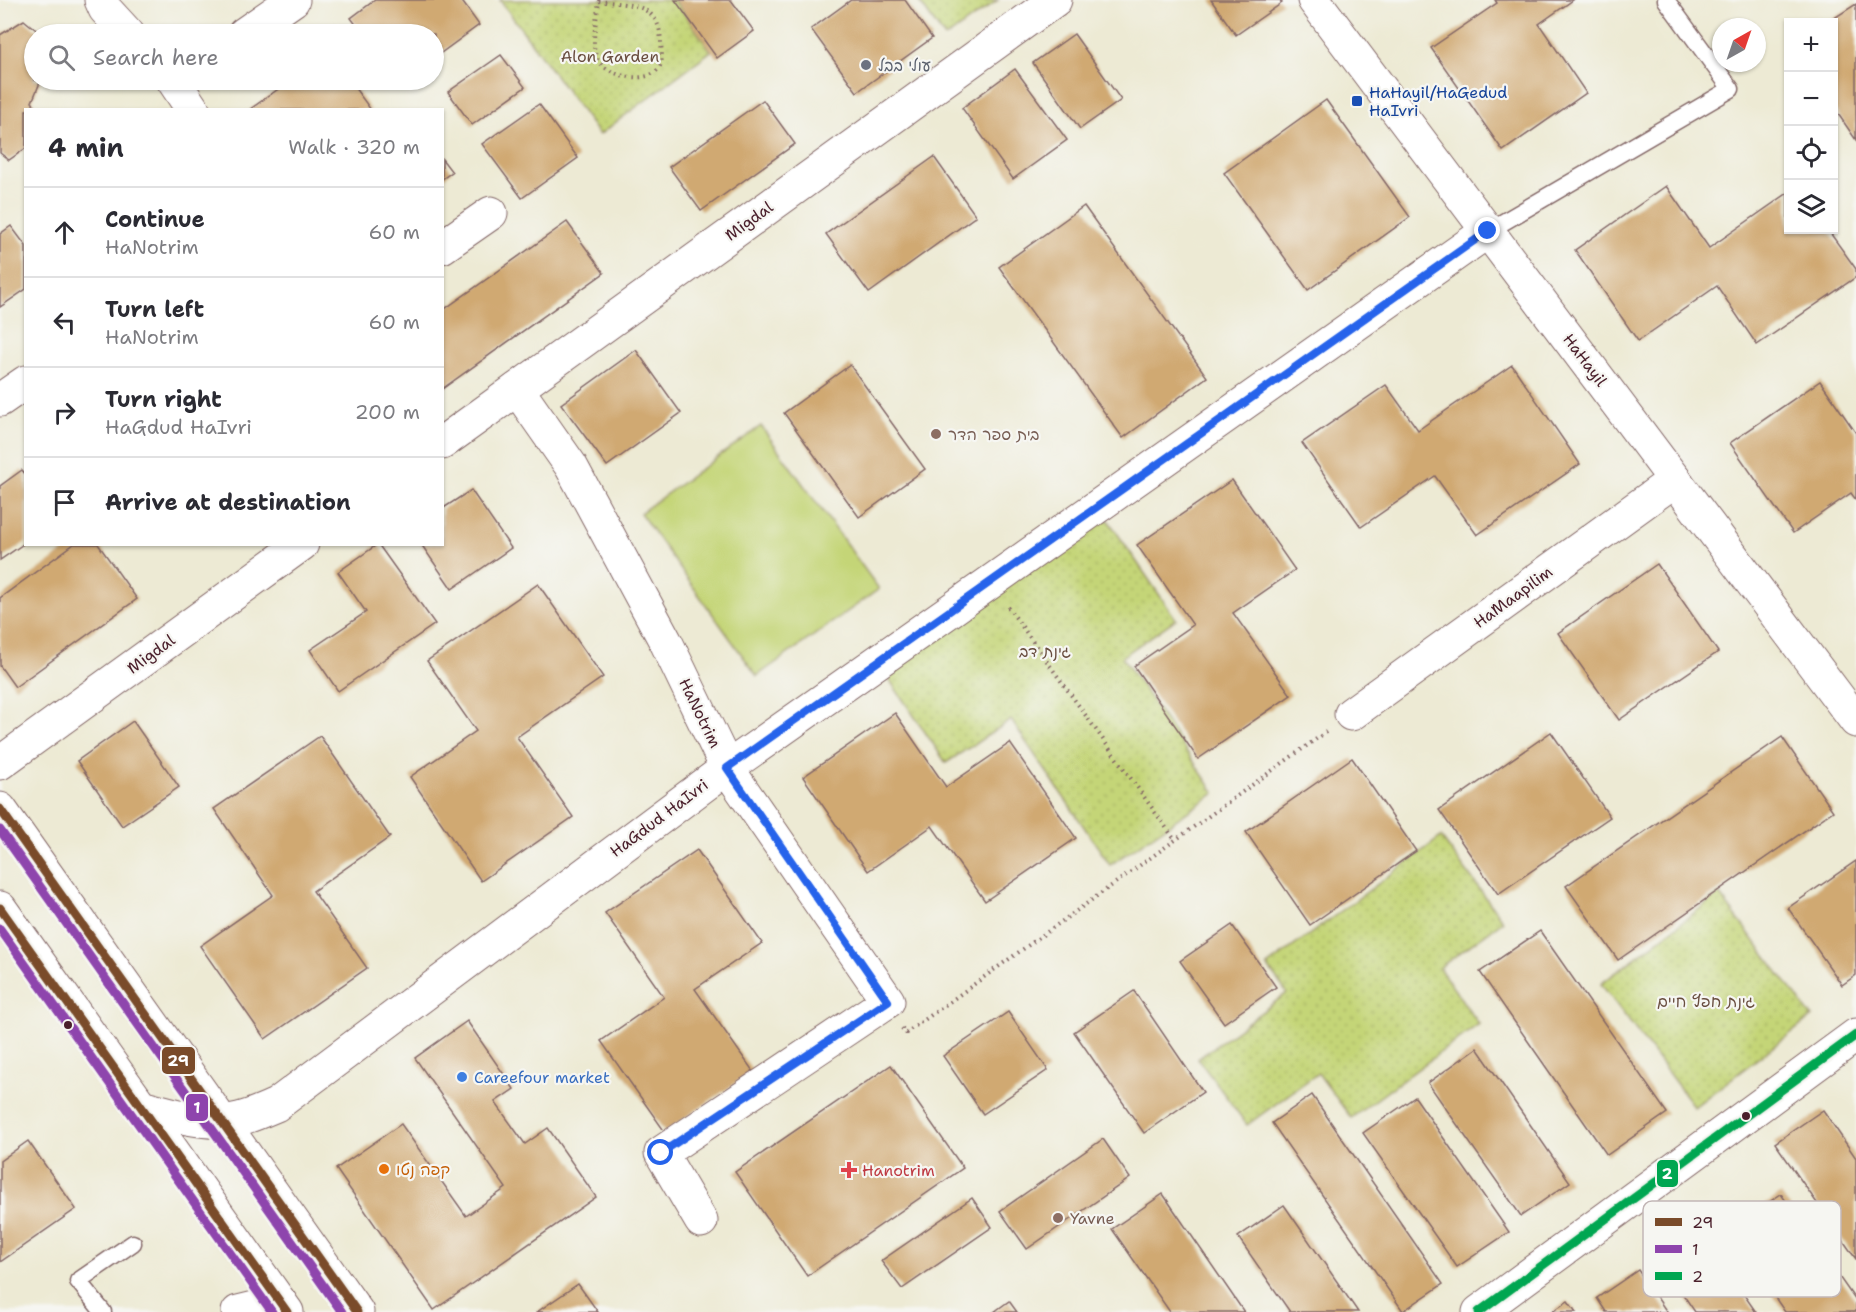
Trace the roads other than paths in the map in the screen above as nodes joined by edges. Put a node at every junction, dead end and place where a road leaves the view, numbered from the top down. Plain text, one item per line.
1 (101, 0) edge
2 (293, 0) edge
3 (1055, 0) edge
4 (1314, 0) edge
5 (1666, 0) edge
6 (119, 24) edge
7 (258, 24) edge
8 (491, 213) dead end
9 (1488, 231) junction
10 (444, 246) edge
11 (24, 383) edge
12 (517, 389) junction
13 (0, 400) edge
14 (444, 442) edge
15 (1675, 480) junction
16 (299, 546) edge
17 (1351, 714) road end
18 (1856, 721) edge
19 (0, 763) edge
20 (727, 768) junction
21 (0, 809) edge
22 (6, 922) edge
23 (1856, 1035) edge
24 (140, 1106) junction
25 (222, 1122) junction
26 (701, 1221) dead end
27 (134, 1243) dead end
28 (283, 1307) edge
29 (103, 1312) edge
30 (238, 1312) edge
31 (357, 1312) edge
32 (1479, 1312) edge

1 - 6 street
2 - 7 street
3 - 12 street, Migdal
4 - 9 street, HaHayil
5 - 9 lane
8 - 10 street
9 - 15 street, HaHayil
9 - 20 street, HaGdud HaIvri
11 - 13 street
12 - 14 street, Migdal
12 - 20 street, HaNotrim
15 - 17 street, HaMaapilim
15 - 18 street, HaHayil
16 - 19 street, Migdal
20 - 25 street, HaGdud HaIvri
20 - 26 street, HaNotrim
21 - 25 street
22 - 24 street
23 - 32 street
24 - 25 street, HaGdud HaIvri
24 - 28 street
25 - 31 street
27 - 29 lane
28 - 30 street

